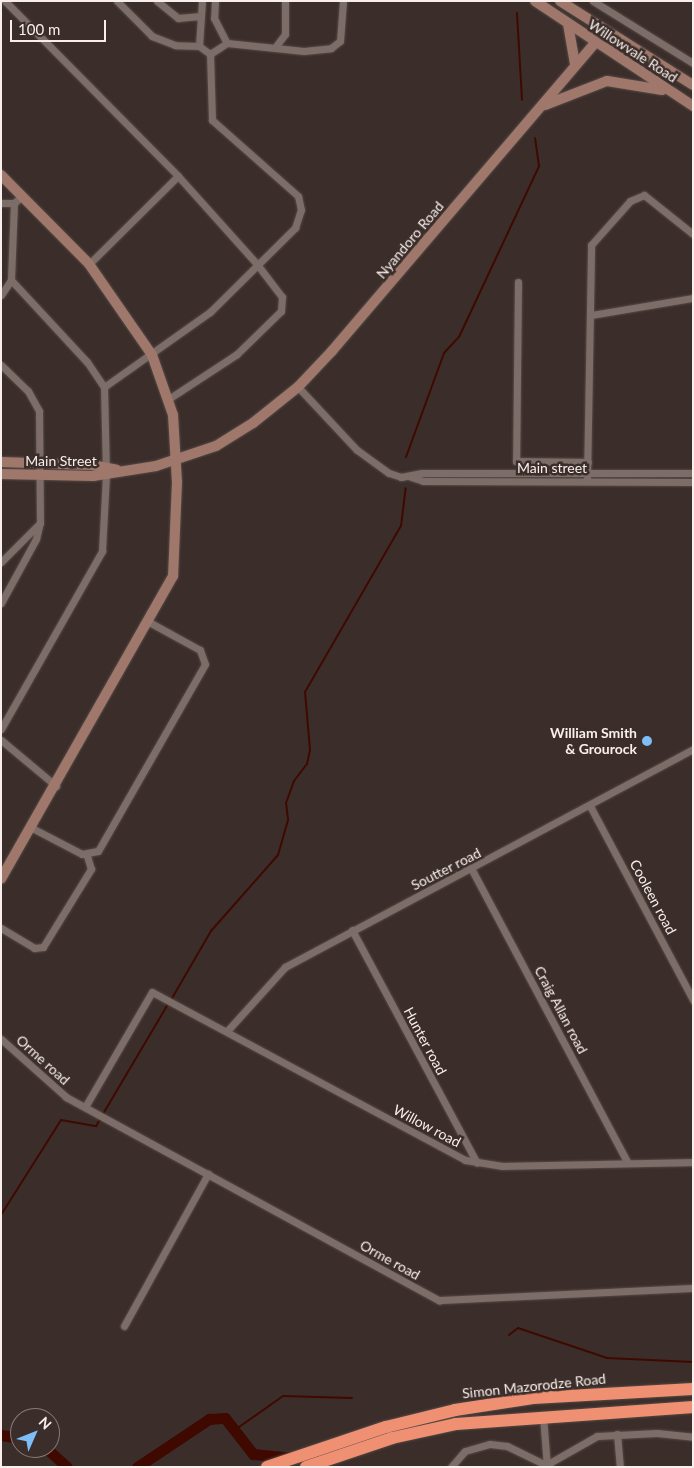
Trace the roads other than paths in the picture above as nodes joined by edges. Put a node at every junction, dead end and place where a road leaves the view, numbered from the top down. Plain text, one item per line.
1 (5, 1) edge
2 (117, 1) edge
3 (157, 1) edge
4 (202, 1) edge
5 (215, 1) edge
6 (285, 1) edge
7 (343, 1) edge
8 (535, 1) edge
9 (560, 1) edge
10 (593, 1) edge
11 (201, 16) junction
12 (568, 24) junction
13 (605, 31) junction
14 (226, 42) junction
15 (594, 43) junction
16 (199, 46) junction
17 (276, 46) junction
18 (210, 54) junction
19 (693, 63) edge
20 (575, 64) junction
21 (693, 85) edge
22 (671, 92) junction
23 (542, 106) junction
24 (693, 106) edge
25 (1, 175) edge
26 (178, 176) junction
27 (18, 200) junction
28 (1, 203) edge
29 (693, 234) edge
30 (256, 263) junction
31 (89, 264) junction
32 (11, 280) junction
33 (518, 282) dead end
34 (1, 295) edge
35 (693, 298) edge
36 (591, 314) junction
37 (152, 355) junction
38 (1, 364) edge
39 (104, 387) junction
40 (298, 388) junction
41 (170, 398) junction
42 (216, 446) joint
43 (177, 460) junction
44 (1, 462) edge
45 (588, 462) junction
46 (40, 463) junction
47 (106, 471) junction
48 (587, 473) junction
49 (1, 474) edge
50 (693, 474) edge
51 (40, 476) junction
52 (411, 477) junction
53 (587, 481) junction
54 (693, 482) edge
55 (40, 522) junction
56 (1, 562) edge
57 (1, 603) edge
58 (149, 622) junction
59 (1, 729) edge
60 (1, 740) edge
61 (693, 749) edge
62 (57, 786) junction
63 (590, 806) junction
64 (32, 828) junction
65 (87, 856) junction
66 (472, 870) junction
67 (1, 880) edge
68 (1, 928) edge
69 (352, 930) junction
70 (693, 1000) edge
71 (227, 1032) junction
72 (2, 1043) edge
73 (85, 1107) junction
74 (627, 1162) junction
75 (693, 1162) edge
76 (477, 1163) junction
77 (208, 1174) junction
78 (693, 1288) edge
79 (124, 1326) dead end
80 (693, 1389) edge
81 (693, 1407) edge
82 (543, 1416) junction
83 (617, 1434) junction
84 (693, 1437) edge
85 (546, 1466) edge
86 (267, 1467) edge
87 (306, 1467) edge
88 (451, 1467) edge
89 (620, 1467) edge

1 - 26 street
2 - 16 street
3 - 11 street
4 - 11 street
5 - 14 street
6 - 17 street
7 - 17 street
8 - 12 street, Willowvale Road
9 - 13 street, Willowvale Road
10 - 19 street
11 - 16 street
12 - 15 street, Willowvale Road
12 - 20 street
13 - 15 street, Nyandoro Road
13 - 21 street, Willowvale Road
14 - 17 street
14 - 18 street
15 - 20 street, Nyandoro Road
15 - 22 street, Willowvale Road
16 - 18 street
18 - 30 street
20 - 23 street, Nyandoro Road
22 - 23 street
22 - 24 street, Willowvale Road
23 - 40 street, Nyandoro Road
25 - 27 street
26 - 30 street
26 - 31 street
27 - 28 street
27 - 31 street
27 - 32 street
29 - 36 street
30 - 37 street
30 - 41 street
31 - 37 street
32 - 34 street
32 - 39 street
33 - 45 street
35 - 36 street
36 - 45 street
37 - 39 street
37 - 41 street
38 - 46 street
39 - 47 street
40 - 42 street, Nyandoro Road
40 - 52 street, Main street
41 - 43 street
42 - 43 street, Main Street
43 - 47 street, Main Street
43 - 58 street
44 - 46 street, Main Street
45 - 48 street
46 - 47 street, Main Street
46 - 51 street
47 - 51 street, Main Street
47 - 59 street
48 - 50 street, Main street
48 - 52 street, Main street
48 - 53 street
49 - 51 street, Main Street
51 - 55 street
52 - 53 street, Main street
53 - 54 street, Main street
55 - 56 street
55 - 57 street
58 - 62 street
58 - 65 street
60 - 62 street
61 - 63 street, Soutter road
62 - 64 street
63 - 66 street, Soutter road
63 - 70 street, Cooleen road
64 - 65 street
64 - 67 street
65 - 68 street
66 - 69 street, Soutter road
66 - 74 street, Craig Allan road
69 - 71 street, Soutter road
69 - 76 street, Hunter road
71 - 73 street, Willow road
71 - 76 street, Willow road
72 - 73 street, Orme road
73 - 77 street, Orme road
74 - 75 street, Willow road
74 - 76 street, Willow road
77 - 78 street, Orme road
77 - 79 street
80 - 86 highway, Simon Mazorodze Road
81 - 82 highway
82 - 85 street
82 - 87 highway
83 - 84 street
83 - 85 street
83 - 89 street
85 - 88 street

